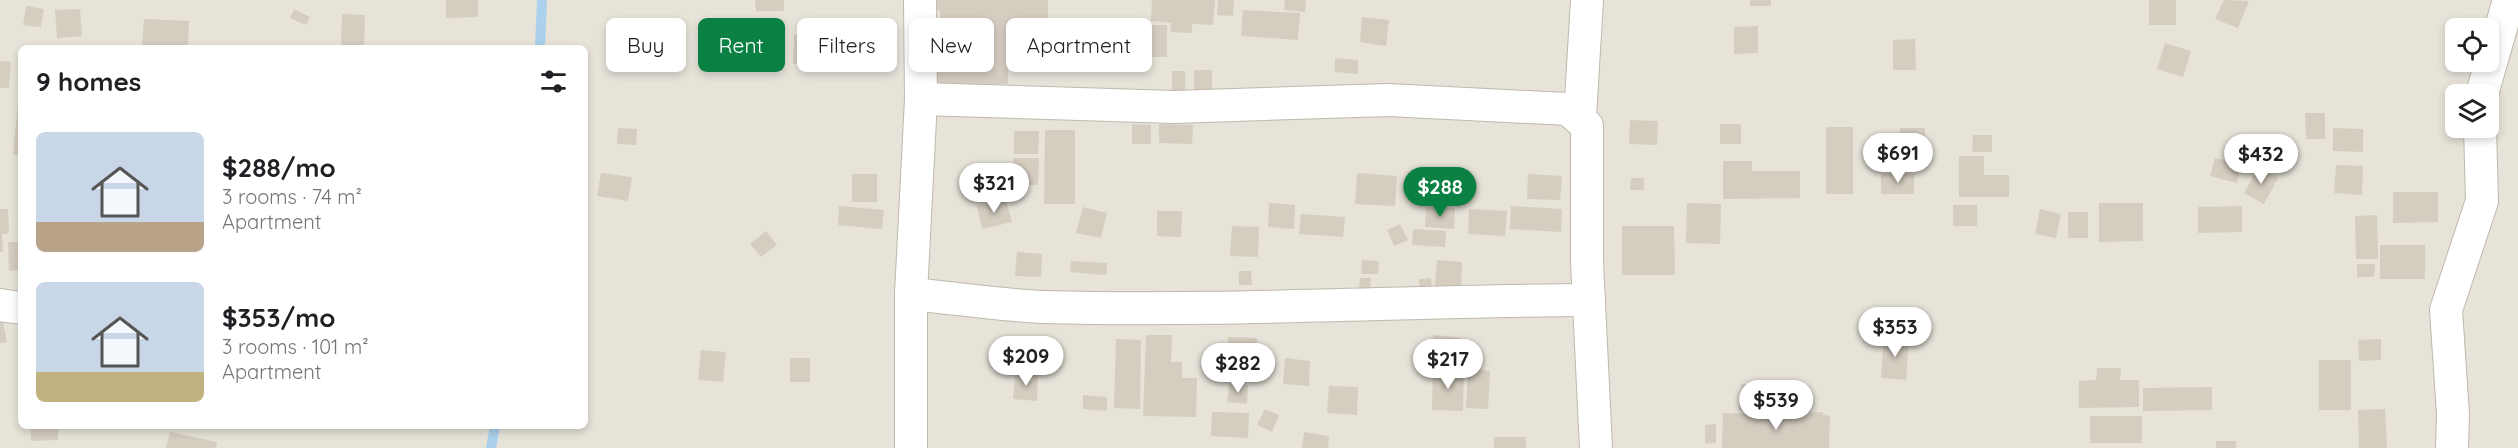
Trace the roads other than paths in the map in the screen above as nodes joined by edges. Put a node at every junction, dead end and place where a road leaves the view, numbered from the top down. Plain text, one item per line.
1 (921, 0) edge
2 (1587, 0) edge
3 (2509, 0) edge
4 (2485, 84) edge
5 (921, 99) junction
6 (1580, 117) junction
7 (2480, 138) edge
8 (911, 294) junction
9 (1589, 300) junction
10 (0, 305) edge
11 (18, 308) edge
12 (911, 448) edge
13 (1596, 448) edge
14 (2452, 448) edge

1 - 5 street
2 - 6 street
3 - 4 street
5 - 6 street
5 - 8 street
6 - 9 street
7 - 14 street
8 - 9 street
8 - 12 street
9 - 13 street
10 - 11 street

